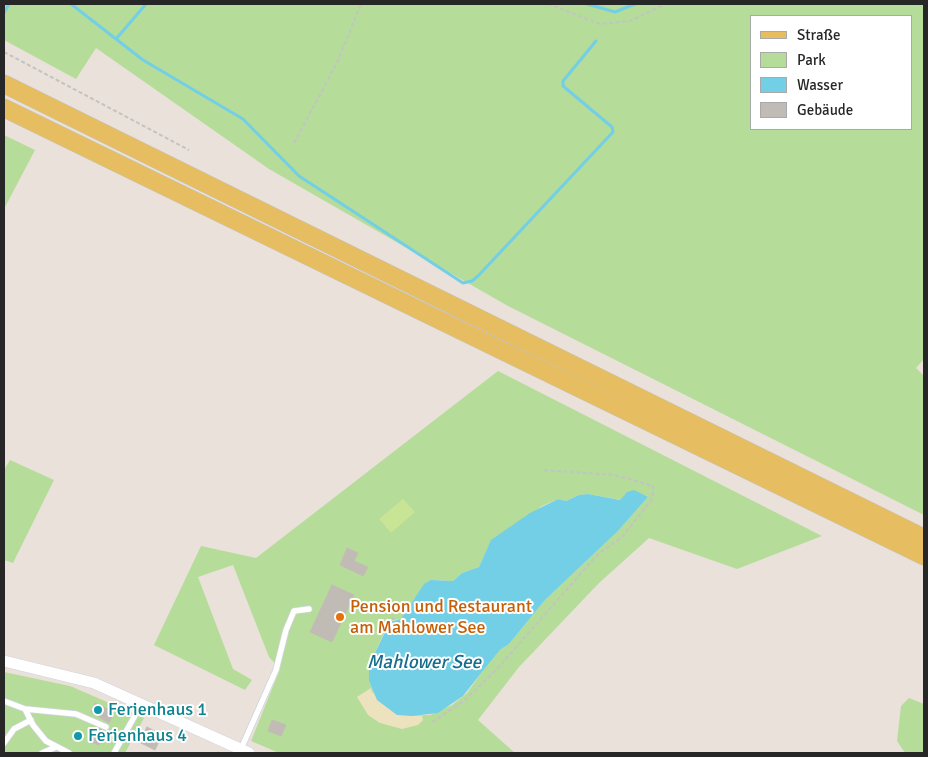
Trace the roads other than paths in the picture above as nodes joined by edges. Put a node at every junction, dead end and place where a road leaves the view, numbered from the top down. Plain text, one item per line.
1 (4, 84) edge
2 (4, 108) edge
3 (924, 538) edge
4 (924, 556) edge
5 (309, 609) dead end
6 (4, 661) edge
7 (4, 701) edge
8 (142, 703) junction
9 (26, 709) junction
10 (30, 720) junction
11 (106, 727) dead end
12 (4, 743) edge
13 (56, 747) junction
14 (245, 751) edge
15 (42, 753) edge
16 (69, 753) edge
17 (112, 753) edge

1 - 3 main road
2 - 4 main road
5 - 14 lane
6 - 8 street
7 - 9 lane
8 - 14 street
8 - 17 lane
9 - 10 lane
9 - 11 lane
10 - 12 lane
10 - 13 lane
13 - 15 lane
13 - 16 lane

